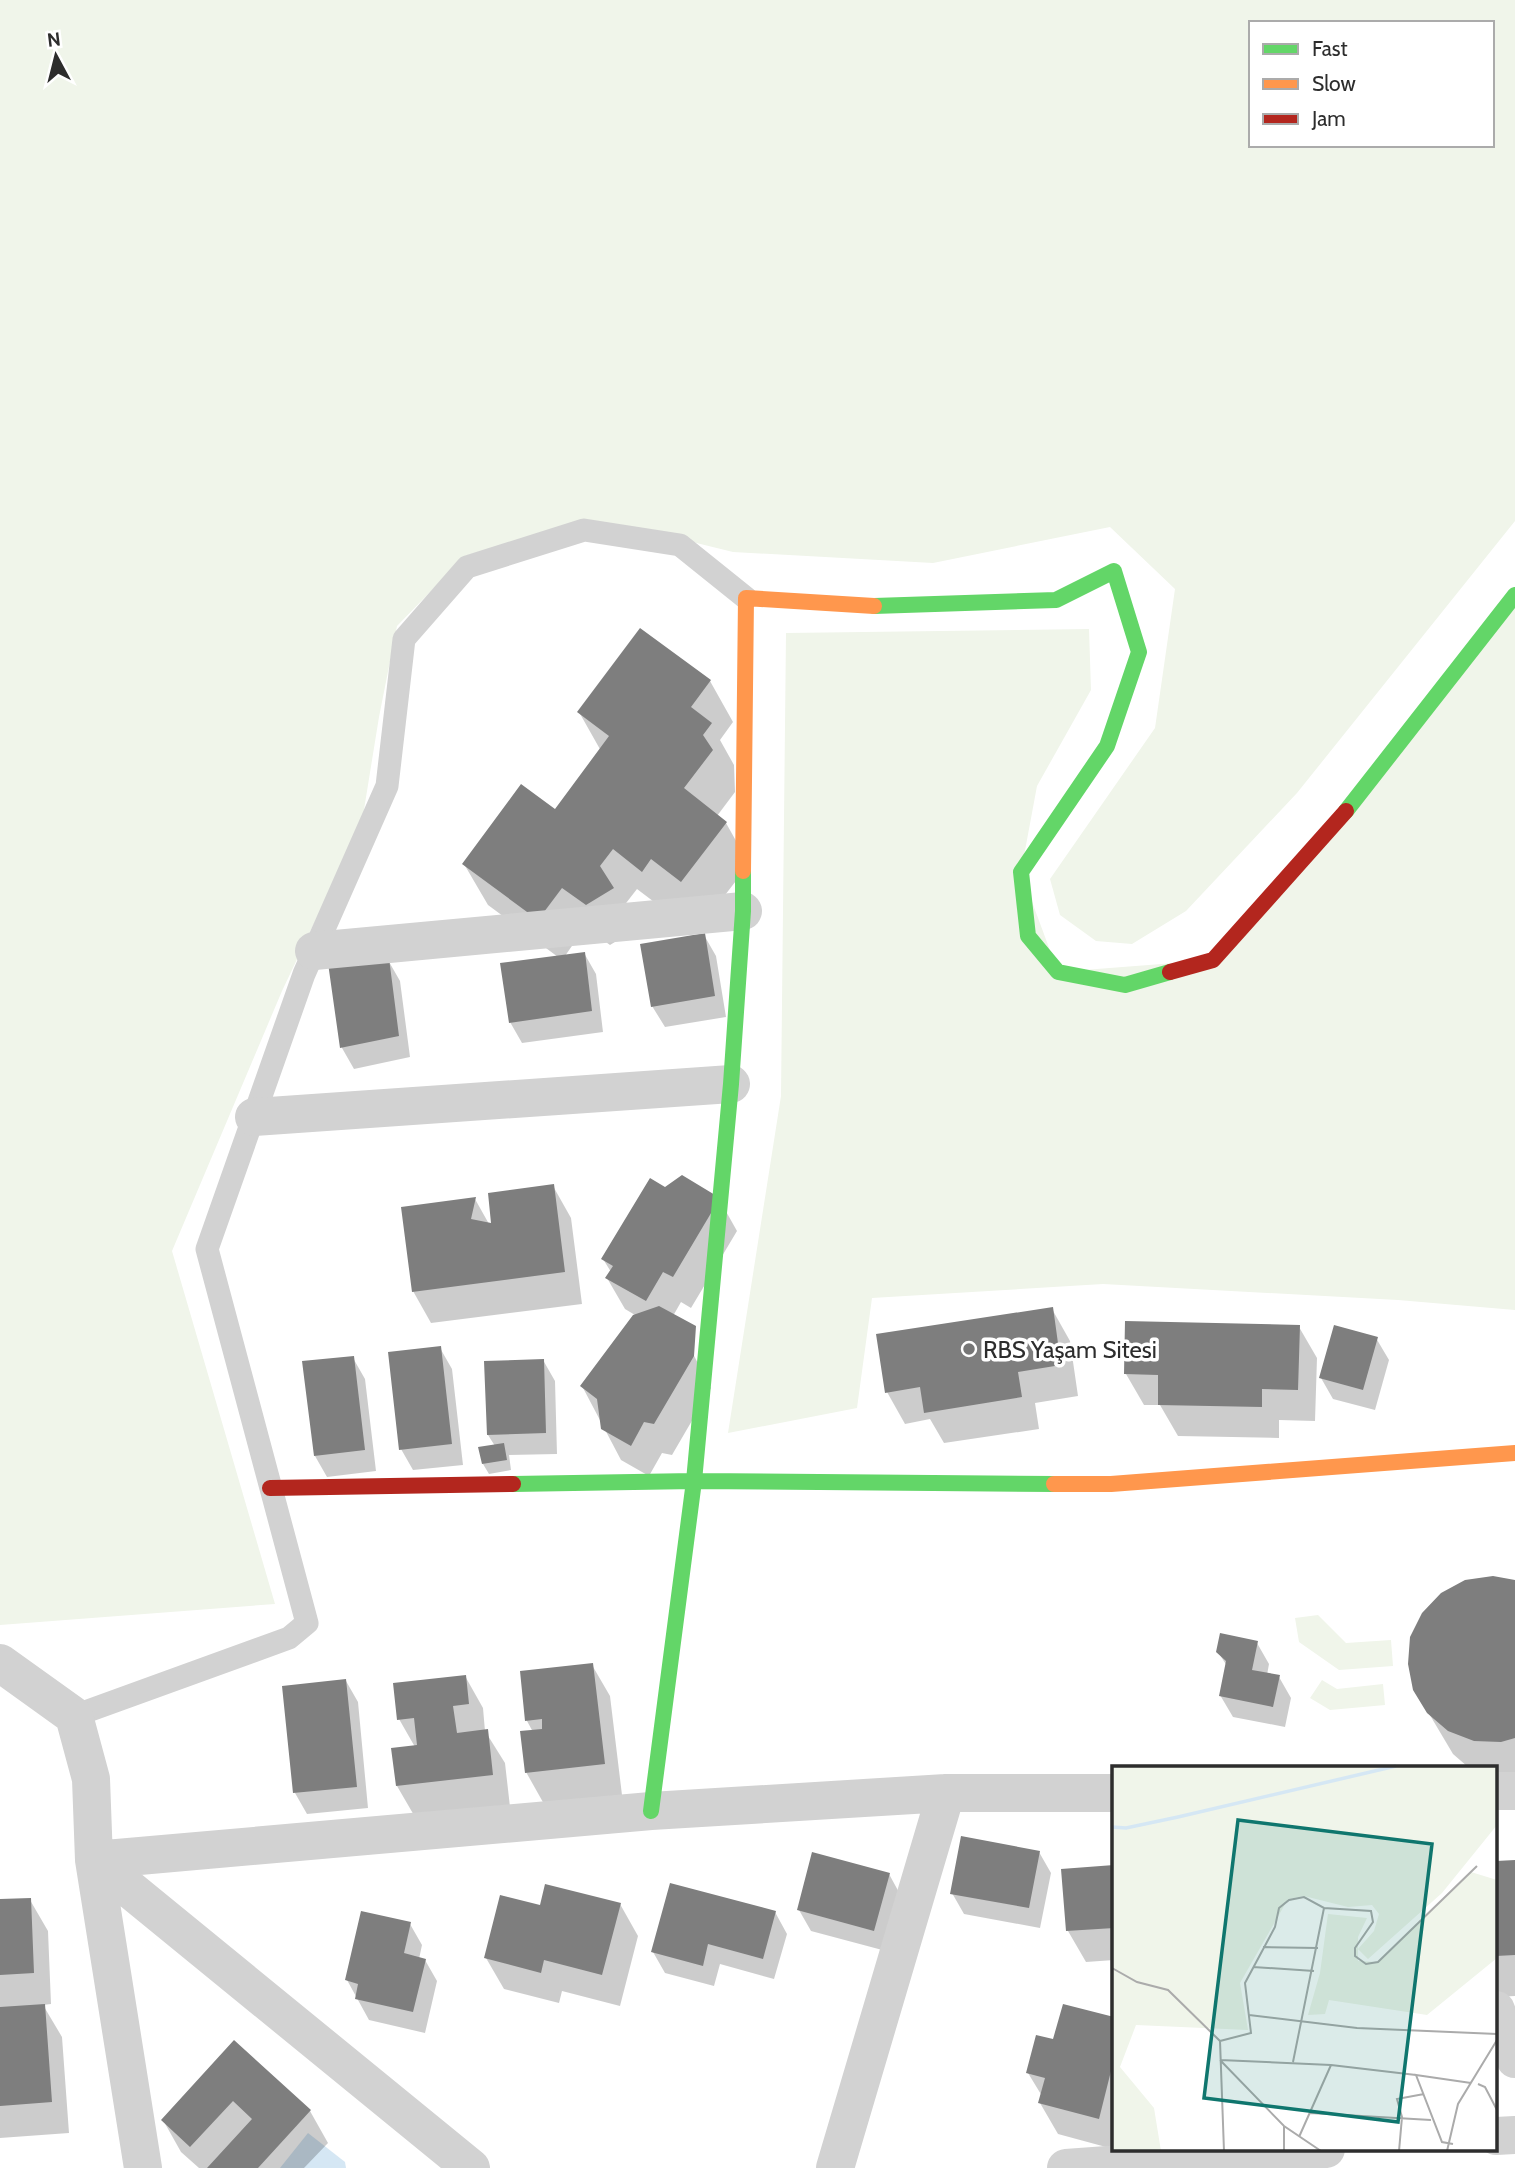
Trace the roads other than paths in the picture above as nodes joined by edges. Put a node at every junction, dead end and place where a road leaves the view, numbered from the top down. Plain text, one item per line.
1 (1515, 595) edge
2 (746, 598) junction
3 (743, 911) junction
4 (314, 951) junction
5 (731, 1084) junction
6 (254, 1117) junction
7 (1515, 1453) edge
8 (694, 1481) junction
9 (270, 1488) junction
10 (0, 1663) edge
11 (74, 1716) junction
12 (946, 1793) junction
13 (1112, 1793) edge
14 (651, 1811) junction
15 (94, 1860) junction
16 (1515, 1990) edge
17 (1498, 1996) edge
18 (1498, 2015) edge
19 (1515, 2059) edge
20 (1312, 2150) edge
21 (143, 2168) edge
22 (471, 2168) edge
23 (835, 2168) edge
24 (1066, 2168) edge

1 - 2 street
2 - 3 street
2 - 4 lane
3 - 4 street
3 - 5 street
4 - 6 lane
5 - 6 street
5 - 8 street
6 - 9 lane
7 - 8 street
8 - 9 street
8 - 14 street
9 - 11 lane
10 - 11 street
11 - 15 street
12 - 13 street
12 - 14 street
12 - 23 street
14 - 15 street
15 - 21 street
15 - 22 street
16 - 17 street
18 - 19 street
20 - 24 street

